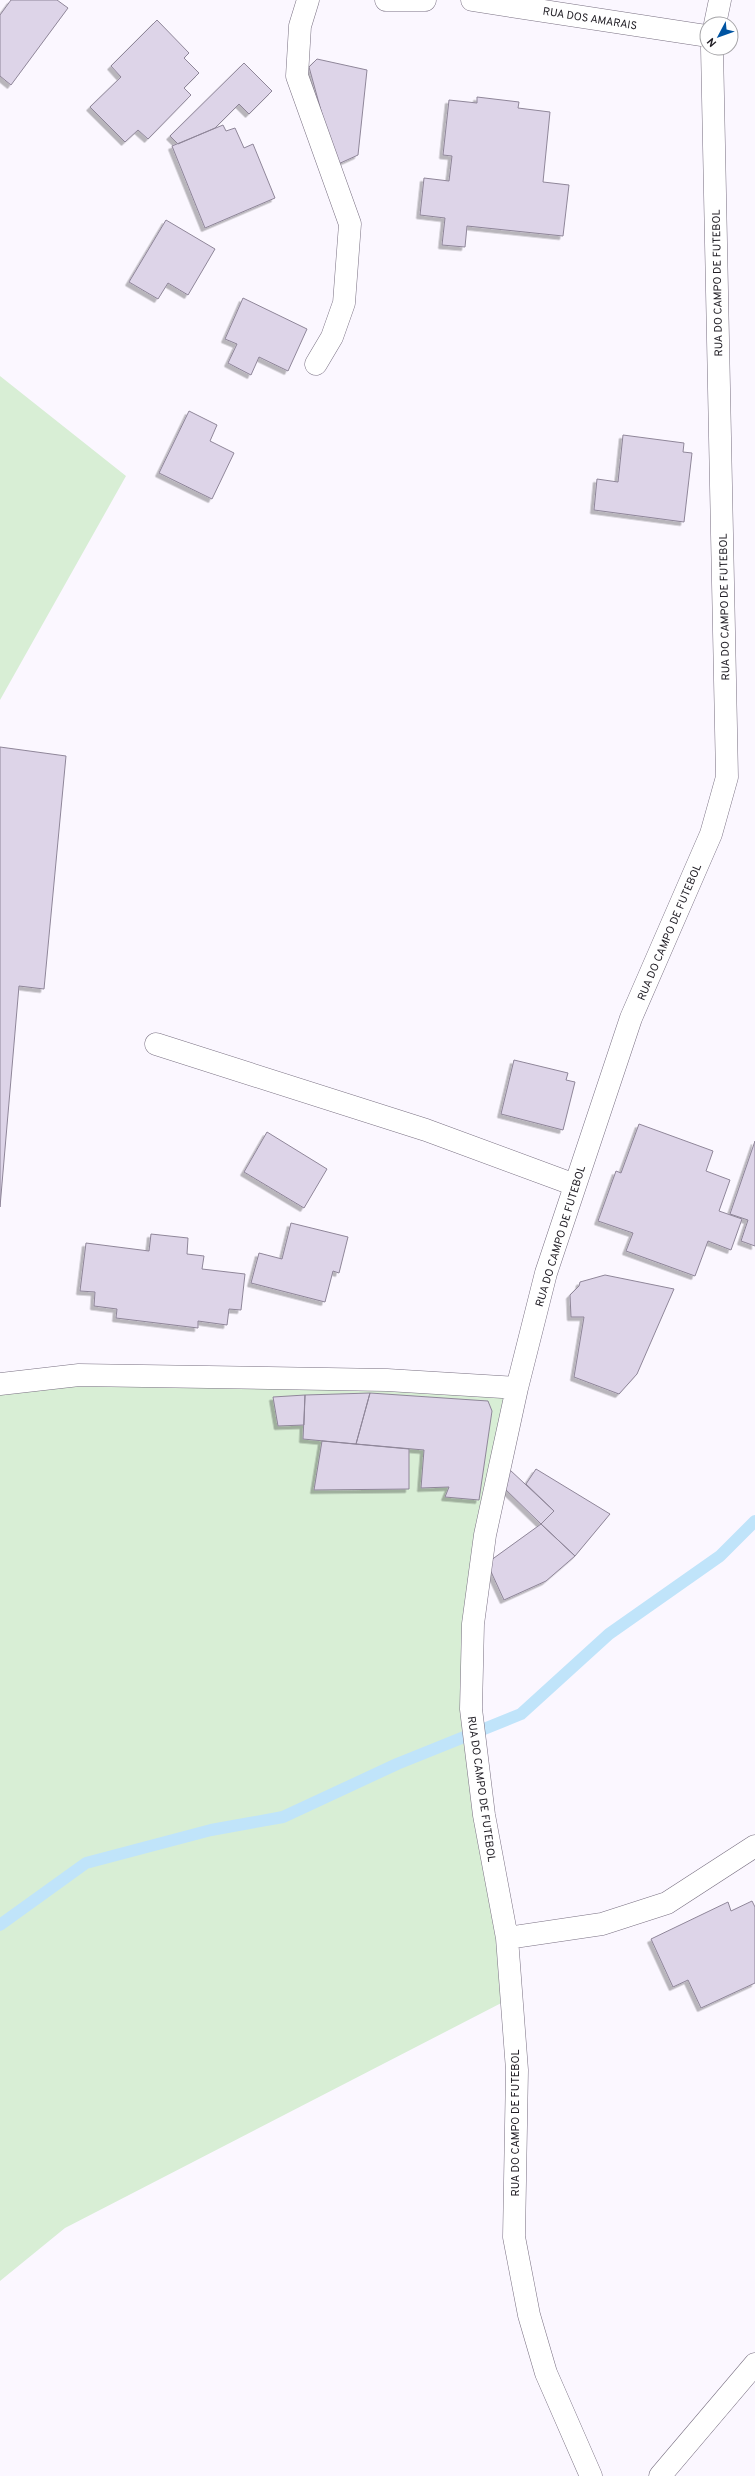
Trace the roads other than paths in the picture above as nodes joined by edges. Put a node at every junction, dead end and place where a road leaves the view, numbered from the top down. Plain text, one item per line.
1 (308, 0) edge
2 (386, 0) edge
3 (425, 0) edge
4 (472, 0) edge
5 (720, 0) edge
6 (717, 16) edge
7 (699, 35) edge
8 (712, 56) edge
9 (316, 364) dead end
10 (156, 1044) dead end
11 (575, 1185) junction
12 (0, 1384) edge
13 (517, 1388) junction
14 (755, 1846) edge
15 (507, 1938) junction
16 (755, 2364) edge
17 (591, 2476) edge
18 (660, 2476) edge

1 - 9 street
2 - 3 street
4 - 7 street, RUA DOS AMARAIS
5 - 6 street
8 - 11 street, RUA DO CAMPO DE FUTEBOL
10 - 11 street
11 - 13 street, RUA DO CAMPO DE FUTEBOL
12 - 13 street
13 - 15 street, RUA DO CAMPO DE FUTEBOL
14 - 15 street
15 - 17 street, RUA DO CAMPO DE FUTEBOL
16 - 18 street

